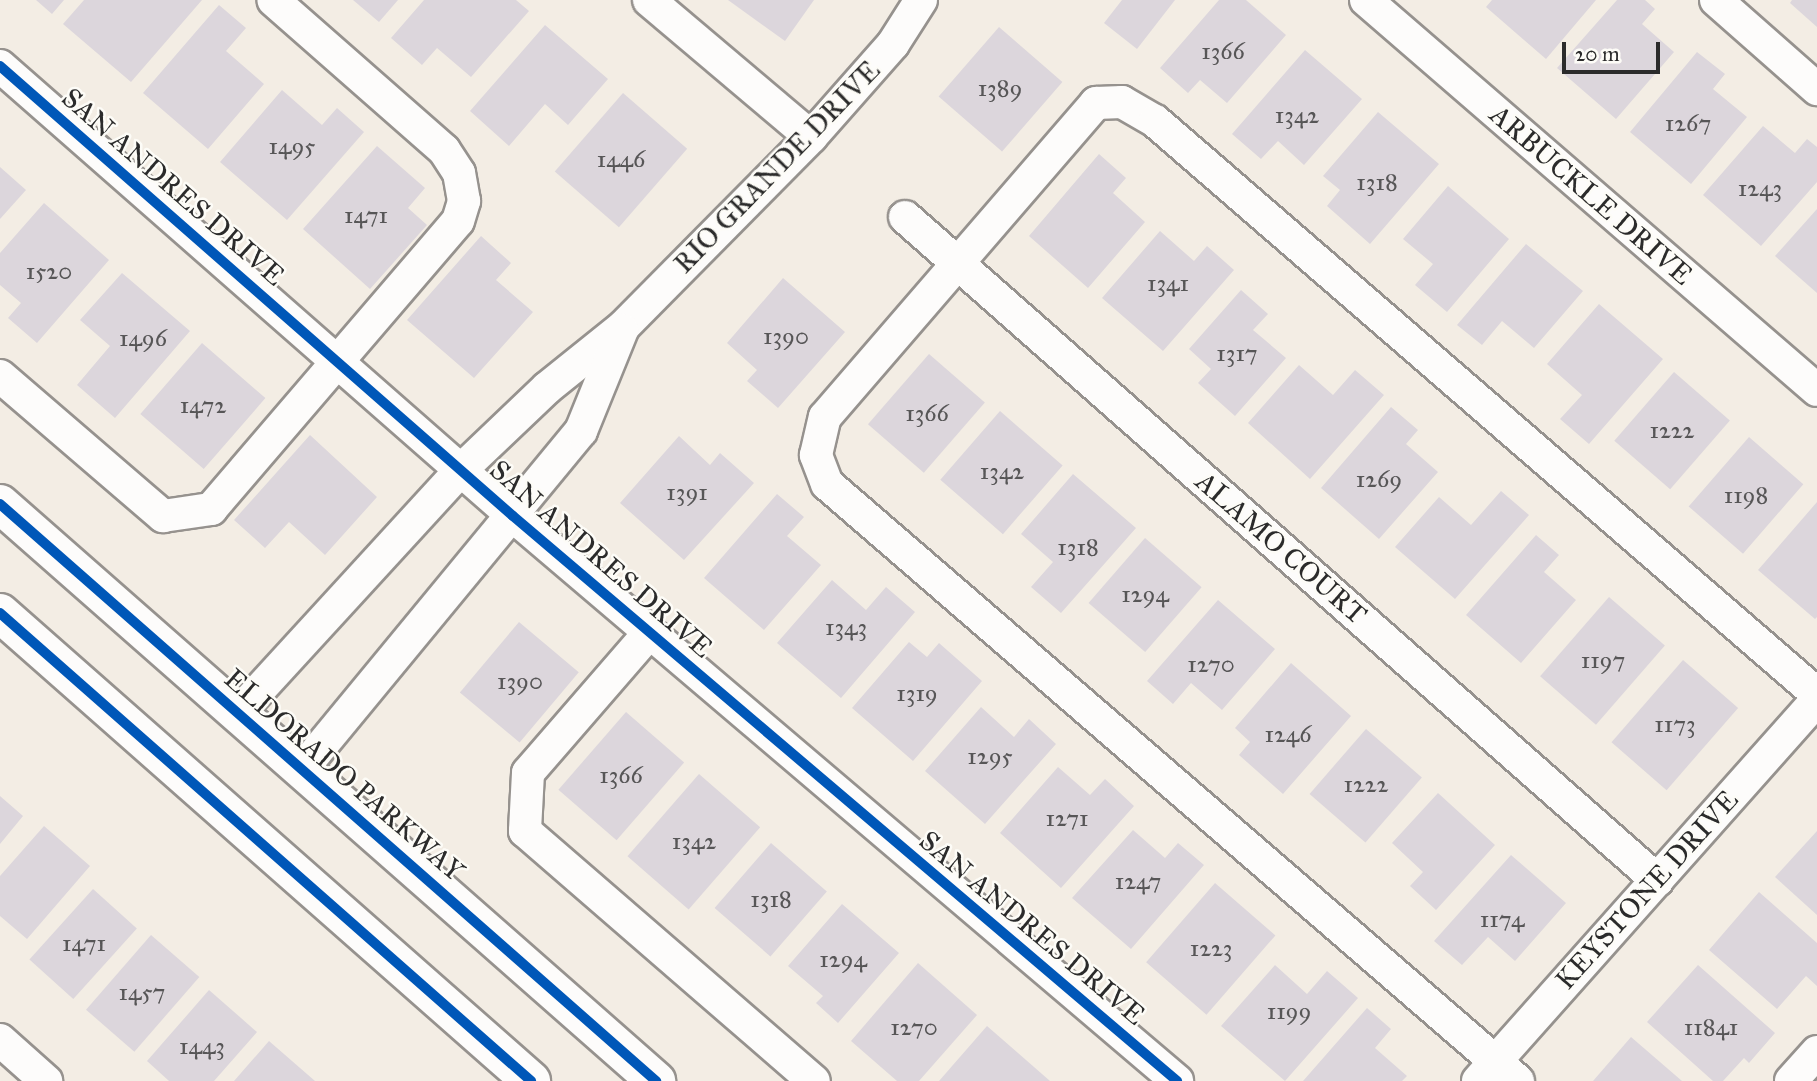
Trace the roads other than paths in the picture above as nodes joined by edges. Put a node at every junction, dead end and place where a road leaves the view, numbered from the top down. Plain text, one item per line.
1 (273, 0) edge
2 (649, 0) edge
3 (921, 0) edge
4 (1366, 0) edge
5 (1716, 0) edge
6 (0, 66) edge
7 (1817, 89) edge
8 (810, 137) junction
9 (905, 217) dead end
10 (958, 263) junction
11 (624, 326) junction
12 (338, 362) junction
13 (0, 376) edge
14 (1817, 390) edge
15 (461, 470) junction
16 (0, 504) edge
17 (513, 516) junction
18 (0, 613) edge
19 (650, 632) junction
20 (1817, 697) edge
21 (239, 712) junction
22 (303, 768) junction
23 (1657, 880) junction
24 (0, 1040) edge
25 (1817, 1052) edge
26 (1497, 1074) edge
27 (46, 1081) edge
28 (531, 1081) edge
29 (656, 1081) edge
30 (814, 1081) edge
31 (1177, 1081) edge
32 (1791, 1081) edge

1 - 12 street
2 - 8 street
3 - 8 street, RIO GRANDE DRIVE
4 - 14 street, ARBUCKLE DRIVE
5 - 7 street
6 - 12 street, SAN ANDRES DRIVE
8 - 11 street, RIO GRANDE DRIVE
9 - 10 street, ALAMO COURT
10 - 20 street
10 - 23 street, ALAMO COURT
10 - 26 street
11 - 15 street, RIO GRANDE DRIVE
11 - 17 street, RIO GRANDE DRIVE
12 - 13 street
12 - 15 street, SAN ANDRES DRIVE
15 - 17 street, SAN ANDRES DRIVE
15 - 21 street, RIO GRANDE DRIVE
16 - 21 main road, ELDORADO PARKWAY
17 - 19 street, SAN ANDRES DRIVE
17 - 22 street, RIO GRANDE DRIVE
18 - 28 main road
19 - 30 street
19 - 31 street, SAN ANDRES DRIVE
20 - 23 street, KEYSTONE DRIVE
21 - 22 main road, ELDORADO PARKWAY
22 - 29 main road, ELDORADO PARKWAY
23 - 26 street, KEYSTONE DRIVE
24 - 27 street
25 - 32 street

